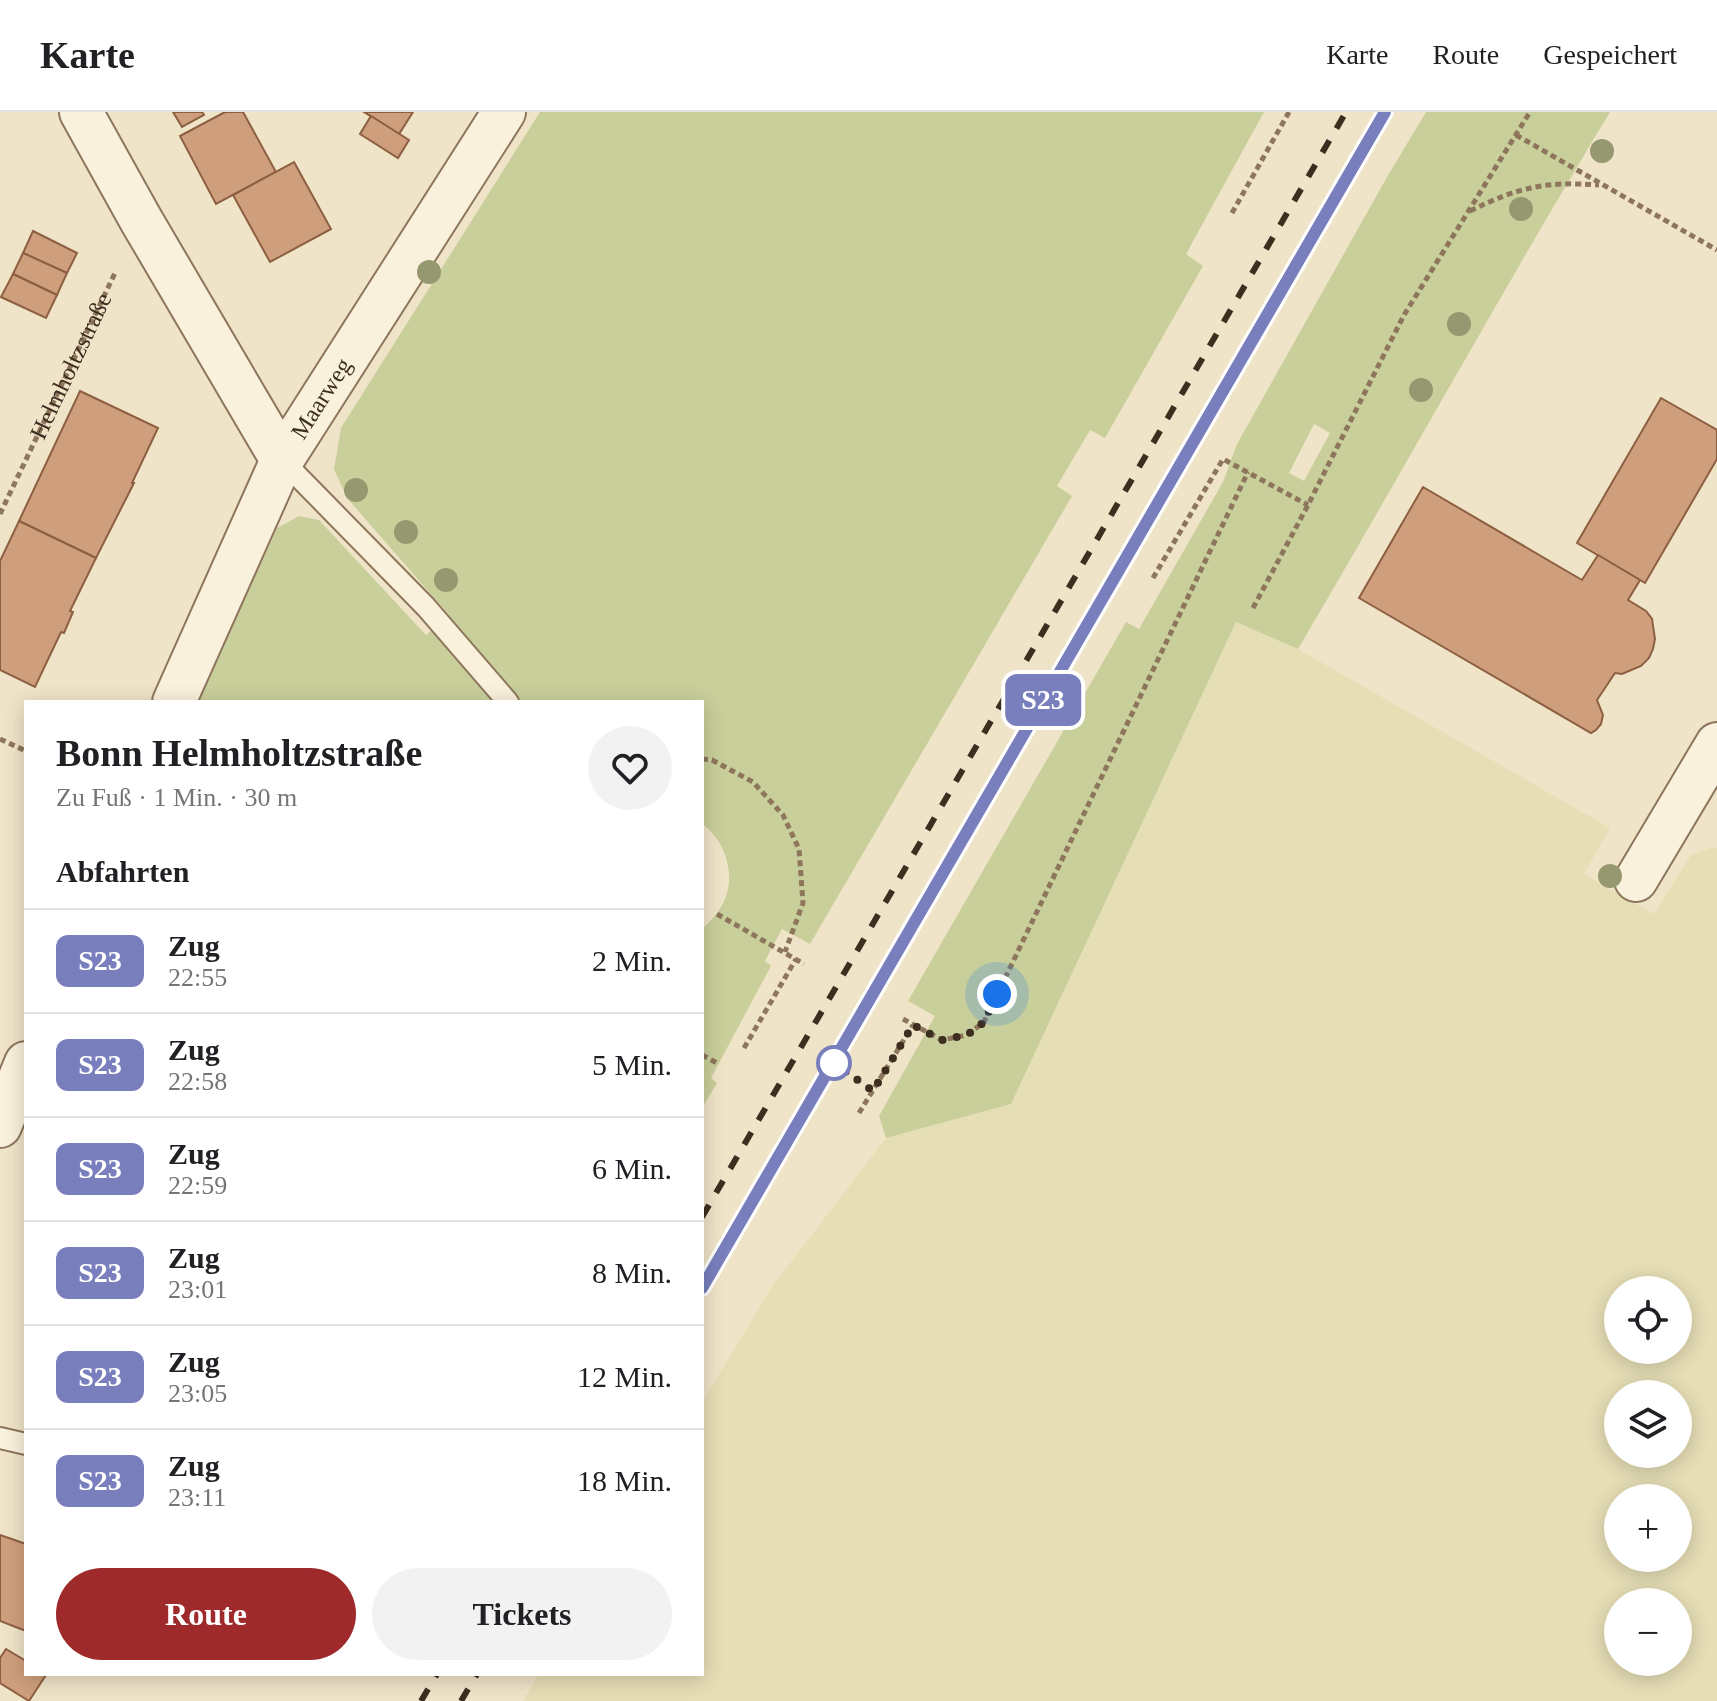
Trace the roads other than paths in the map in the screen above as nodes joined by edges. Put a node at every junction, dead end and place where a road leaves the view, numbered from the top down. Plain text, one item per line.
1 (81, 112) edge
2 (504, 112) edge
3 (282, 460) junction
4 (175, 700) edge
5 (506, 700) edge
6 (1717, 744) edge
7 (1702, 806) edge
8 (1636, 880) dead end
9 (24, 1068) edge
10 (0, 1126) edge
11 (0, 1438) edge
12 (24, 1444) edge

1 - 3 street
2 - 3 street, Maarweg
3 - 4 street, Maarweg
3 - 5 lane
6 - 7 street
7 - 8 street
9 - 10 street
11 - 12 lane

